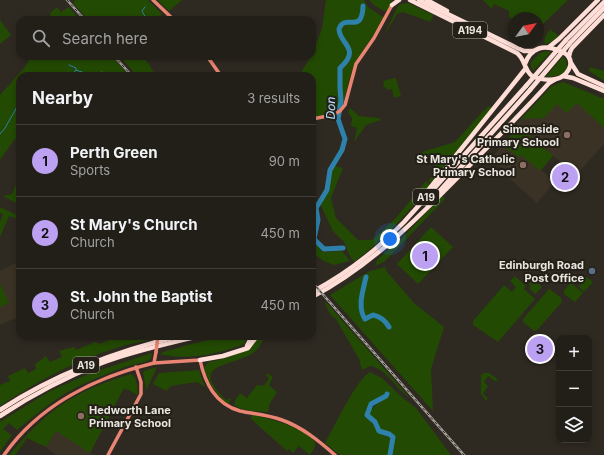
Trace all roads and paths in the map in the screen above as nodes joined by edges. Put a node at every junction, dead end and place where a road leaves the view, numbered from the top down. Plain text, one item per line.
1 (152, 0) edge
2 (394, 0) edge
3 (399, 0) edge
4 (406, 0) edge
5 (410, 0) edge
6 (427, 0) edge
7 (598, 0) edge
8 (417, 1) edge
9 (604, 2) edge
10 (392, 5) junction
11 (604, 8) edge
12 (604, 15) edge
13 (170, 16) edge
14 (479, 30) junction
15 (568, 41) junction
16 (549, 47) junction
17 (533, 51) junction
18 (210, 60) edge
19 (569, 60) junction
20 (525, 66) junction
21 (218, 72) edge
22 (563, 76) junction
23 (554, 80) junction
24 (604, 86) edge
25 (528, 88) junction
26 (604, 90) edge
27 (316, 118) edge
28 (404, 222) junction
29 (402, 232) junction
30 (316, 290) edge
31 (316, 295) edge
32 (158, 340) edge
33 (164, 340) edge
34 (184, 340) edge
35 (249, 340) edge
36 (254, 340) edge
37 (244, 349) junction
38 (200, 360) junction
39 (154, 363) junction
40 (136, 367) junction
41 (0, 410) edge
42 (0, 416) edge
43 (4, 455) edge
44 (108, 455) edge
45 (335, 455) edge

1 - 13 street
2 - 10 highway
3 - 10 highway
4 - 8 highway, A194
5 - 8 highway, A194
6 - 14 highway
7 - 16 highway
8 - 14 highway, A194
8 - 20 highway, A194
9 - 15 highway, A19
10 - 27 street
11 - 15 highway, A19
12 - 19 highway
14 - 17 highway, A194
15 - 25 highway, A19, bridge
16 - 17 highway, A194
16 - 19 highway
17 - 20 highway
18 - 21 street
19 - 22 highway
19 - 24 highway
20 - 23 highway, A194
20 - 28 highway
22 - 23 highway
22 - 26 highway
23 - 29 highway
25 - 28 highway, A19
25 - 29 highway, A19
28 - 30 highway, A19
29 - 31 highway, A19
32 - 39 street, bridge
33 - 41 highway, A19
34 - 42 highway, A19
35 - 37 highway
36 - 37 highway
37 - 38 highway
38 - 39 street
38 - 45 street
39 - 40 street
40 - 43 street
40 - 44 street

